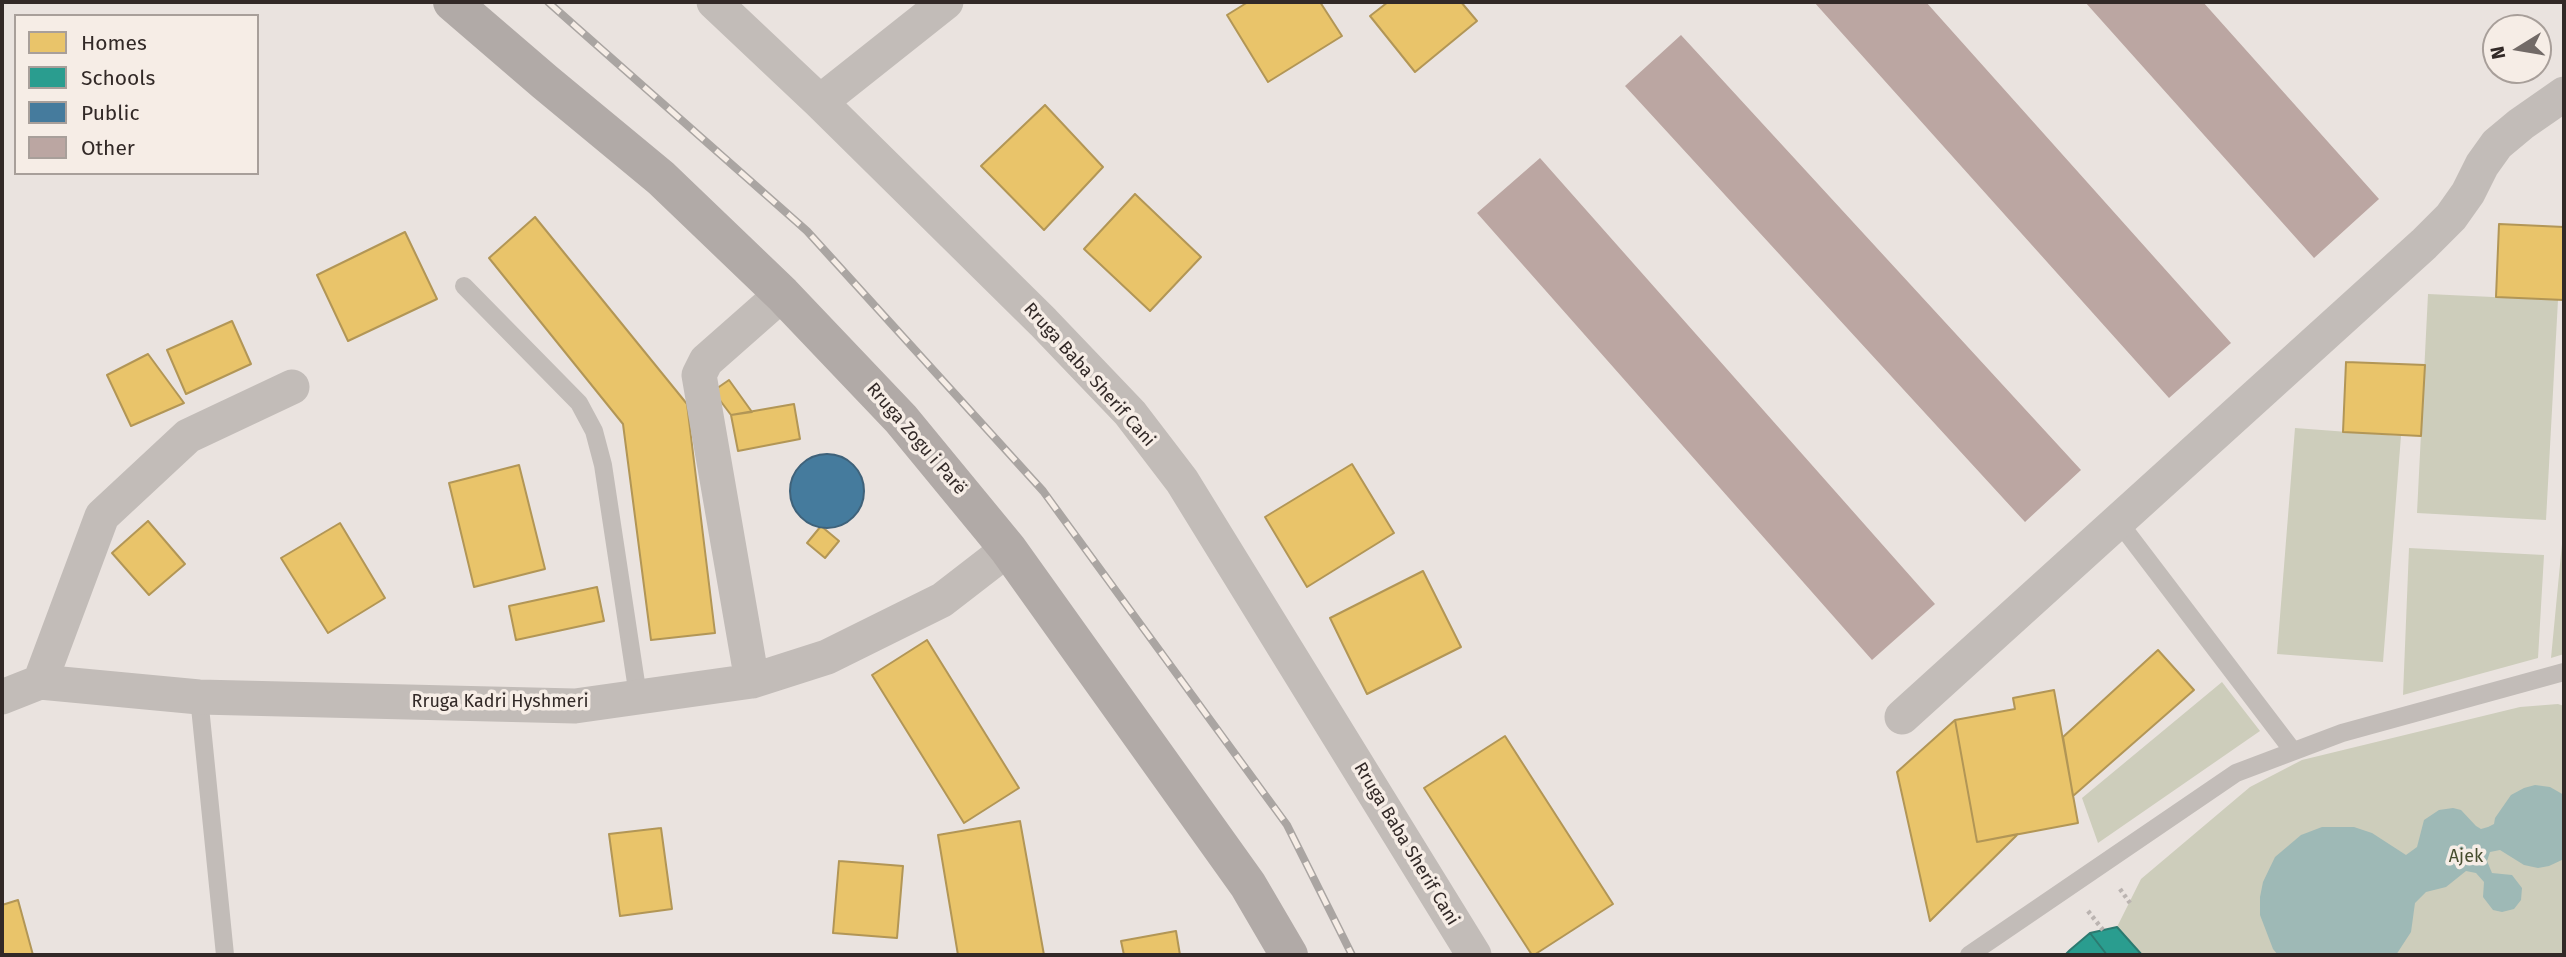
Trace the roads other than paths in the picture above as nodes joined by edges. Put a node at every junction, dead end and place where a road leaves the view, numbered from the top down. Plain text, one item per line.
1 (452, 2) edge
2 (714, 2) edge
3 (946, 2) edge
4 (2564, 94) edge
5 (820, 102) junction
6 (464, 286) dead end
7 (782, 294) junction
8 (292, 387) dead end
9 (2118, 521) junction
10 (1009, 549) junction
11 (2564, 672) edge
12 (752, 681) junction
13 (40, 682) junction
14 (638, 696) junction
15 (2, 697) edge
16 (199, 697) junction
17 (1902, 718) dead end
18 (2293, 751) junction
19 (225, 955) edge
20 (1289, 955) edge
21 (1474, 955) edge
22 (1969, 955) edge

1 - 7 main road, Rruga Zogu i Parë
2 - 5 street, Rruga Baba Sherif Cani
3 - 5 street
4 - 9 street
5 - 21 street, Rruga Baba Sherif Cani
6 - 14 lane
7 - 10 main road, Rruga Zogu i Parë
7 - 12 street
8 - 13 street
9 - 17 street
9 - 18 lane
10 - 12 street, Rruga Kadri Hyshmeri
10 - 20 main road, Rruga Zogu i Parë
11 - 18 lane
12 - 14 street, Rruga Kadri Hyshmeri
13 - 15 street, Rruga Kadri Hyshmeri
13 - 16 street, Rruga Kadri Hyshmeri
14 - 16 street, Rruga Kadri Hyshmeri
16 - 19 lane
18 - 22 lane

